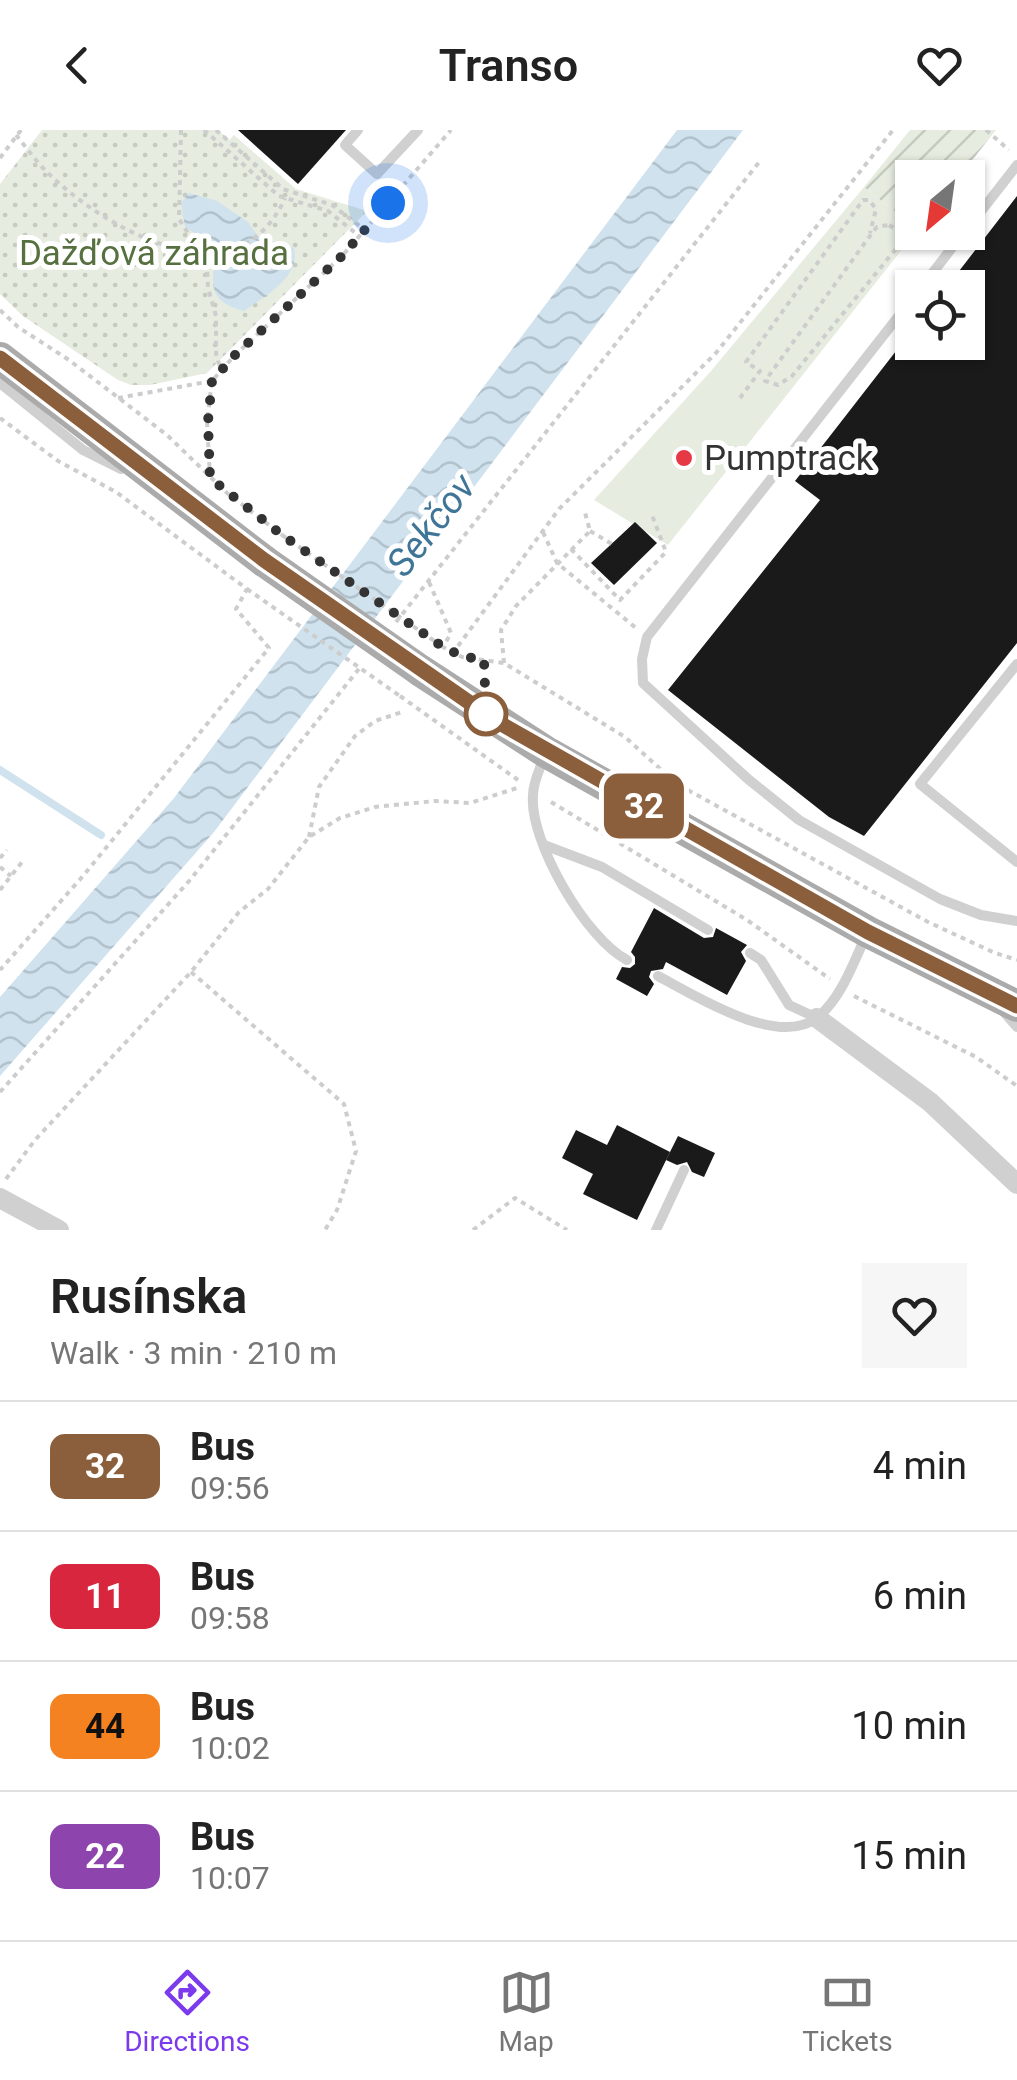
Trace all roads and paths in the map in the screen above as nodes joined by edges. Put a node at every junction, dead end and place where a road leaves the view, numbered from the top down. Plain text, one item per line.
1 (180, 130) edge
2 (204, 130) edge
3 (216, 130) edge
4 (358, 130) edge
5 (418, 130) edge
6 (451, 130) edge
7 (893, 130) edge
8 (986, 130) edge
9 (18, 133) edge
10 (1017, 156) edge
11 (0, 158) edge
12 (1017, 165) edge
13 (285, 198) junction
14 (985, 206) edge
15 (365, 230) junction
16 (360, 236) junction
17 (869, 238) junction
18 (950, 250) edge
19 (203, 252) junction
20 (935, 270) edge
21 (0, 310) edge
22 (895, 320) edge
23 (0, 358) edge
24 (221, 370) junction
25 (212, 381) junction
26 (0, 383) edge
27 (118, 398) junction
28 (740, 398) dead end
29 (0, 418) edge
30 (210, 478) junction
31 (186, 502) junction
32 (584, 509) dead end
33 (652, 515) dead end
34 (542, 531) junction
35 (590, 531) junction
36 (612, 544) dead end
37 (571, 549) junction
38 (264, 561) junction
39 (557, 563) junction
40 (428, 580) dead end
41 (620, 600) junction
42 (612, 608) junction
43 (647, 637) junction
44 (458, 646) dead end
45 (504, 663) junction
46 (1017, 664) edge
47 (421, 671) junction
48 (405, 711) dead end
49 (546, 752) junction
50 (506, 772) dead end
51 (517, 788) dead end
52 (553, 804) dead end
53 (309, 838) junction
54 (544, 845) junction
55 (6, 850) dead end
56 (0, 858) edge
57 (22, 862) dead end
58 (1017, 862) edge
59 (0, 867) edge
60 (11, 876) junction
61 (0, 890) edge
62 (1017, 921) edge
63 (708, 930) dead end
64 (868, 932) junction
65 (750, 953) dead end
66 (627, 960) dead end
67 (1017, 960) edge
68 (0, 970) edge
69 (191, 972) junction
70 (658, 976) dead end
71 (842, 987) junction
72 (983, 988) junction
73 (1017, 990) edge
74 (1017, 1006) edge
75 (817, 1018) junction
76 (1017, 1027) edge
77 (1017, 1086) edge
78 (684, 1170) dead end
79 (1017, 1184) edge
80 (0, 1186) edge
81 (0, 1198) edge
82 (58, 1230) edge
83 (325, 1230) edge
84 (473, 1230) edge
85 (567, 1230) edge
86 (656, 1230) edge

1 - 19 path
2 - 13 path
3 - 15 path
4 - 5 lane
6 - 15 path
7 - 34 path
8 - 10 path
9 - 11 path
9 - 19 path
12 - 14 lane
13 - 16 path
13 - 19 path
15 - 16 path
16 - 24 path
17 - 17 path
17 - 28 path
18 - 20 lane
19 - 24 path
21 - 27 path
22 - 43 lane
23 - 31 main road
24 - 25 path
25 - 27 path
25 - 30 path
26 - 31 lane
27 - 30 path
29 - 38 path
30 - 38 path
31 - 38 main road
32 - 35 path
33 - 41 path
34 - 39 path
34 - 44 path
35 - 36 path
35 - 37 path
37 - 39 path
37 - 41 path
38 - 47 main road, bridge
38 - 47 path, bridge
38 - 47 path, bridge
38 - 68 path
39 - 42 path
39 - 45 path
40 - 47 path
41 - 42 path
42 - 43 path
43 - 62 lane
45 - 47 path
45 - 67 path
46 - 58 lane
47 - 49 main road
47 - 50 path
48 - 53 path
49 - 54 lane
49 - 64 main road
51 - 53 path
52 - 71 path
53 - 69 path
54 - 63 lane
54 - 66 lane
55 - 56 path
57 - 60 path
59 - 60 path
60 - 61 path
64 - 71 lane
64 - 72 main road
65 - 75 lane
69 - 80 path
69 - 83 path
70 - 75 lane
71 - 75 lane
71 - 77 path
72 - 73 street
72 - 74 main road
72 - 76 lane
75 - 79 street
78 - 86 lane
81 - 82 street
84 - 85 path

